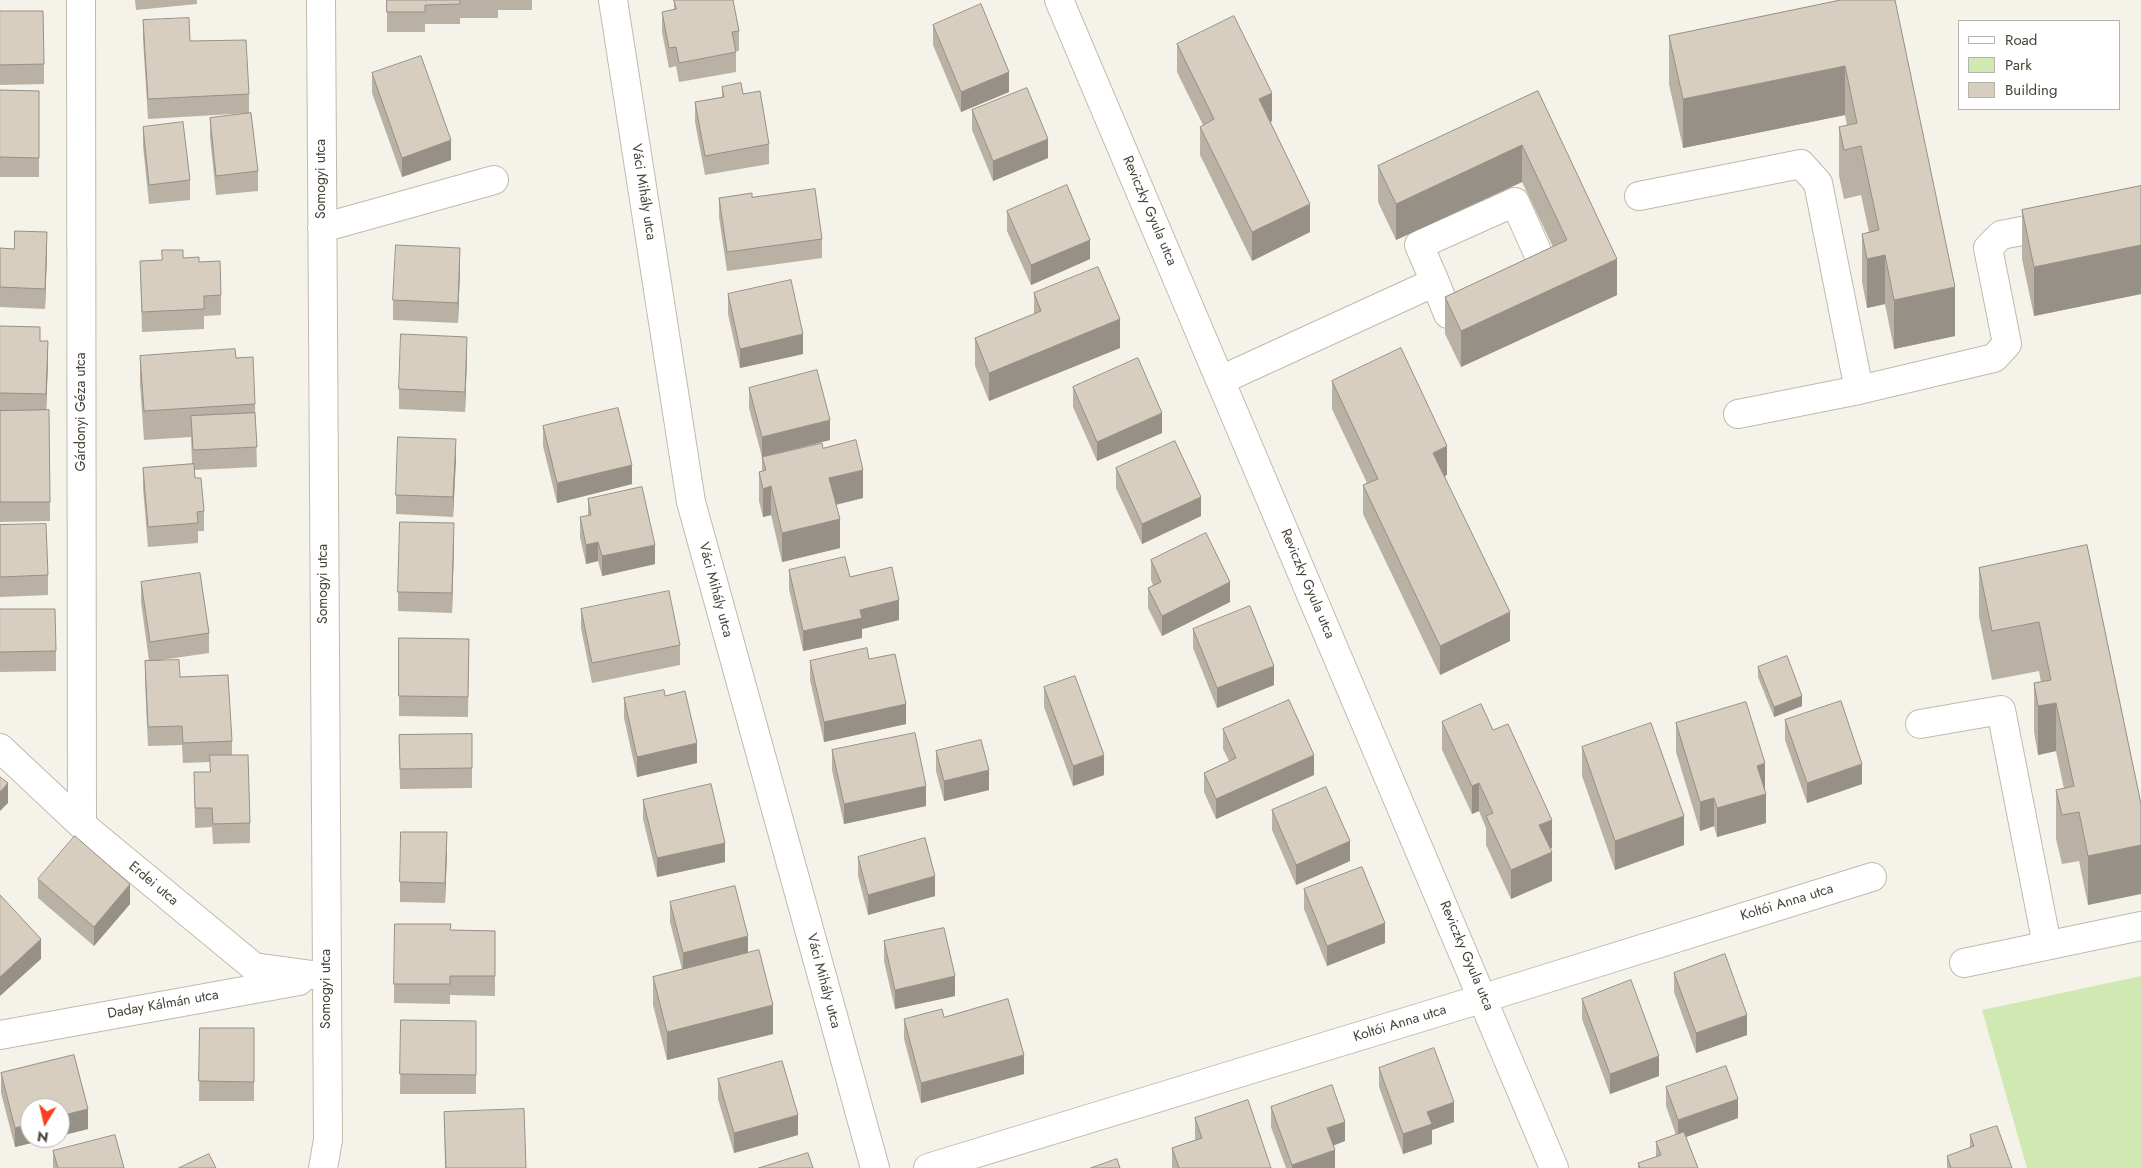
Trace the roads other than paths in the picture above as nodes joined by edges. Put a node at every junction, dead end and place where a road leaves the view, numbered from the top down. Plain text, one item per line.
1 (81, 0) edge
2 (320, 0) edge
3 (613, 0) edge
4 (1059, 0) edge
5 (494, 180) dead end
6 (1640, 196) dead end
7 (2086, 219) edge
8 (322, 228) junction
9 (1434, 282) junction
10 (1221, 380) junction
11 (1859, 390) junction
12 (1738, 414) dead end
13 (1920, 724) dead end
14 (0, 748) edge
15 (82, 825) junction
16 (1872, 876) dead end
17 (2141, 926) edge
18 (2047, 945) junction
19 (1964, 963) dead end
20 (327, 976) junction
21 (1484, 998) junction
22 (0, 1035) edge
23 (323, 1168) edge
24 (875, 1168) edge
25 (928, 1168) edge
26 (1554, 1168) edge

1 - 15 street, Gárdonyi Géza utca
2 - 8 street, Somogyi utca
3 - 24 street, Váci Mihály utca
4 - 10 street, Reviczky Gyula utca
5 - 8 street
6 - 11 street
7 - 11 street
8 - 20 street, Somogyi utca
9 - 9 street
9 - 10 street
10 - 21 street, Reviczky Gyula utca
11 - 12 street
13 - 18 street
14 - 15 street, Erdei utca
15 - 20 street, Erdei utca
16 - 21 street, Koltói Anna utca
17 - 18 street
18 - 19 street
20 - 22 street, Daday Kálmán utca
20 - 23 street, Somogyi utca
21 - 25 street, Koltói Anna utca
21 - 26 street, Reviczky Gyula utca

